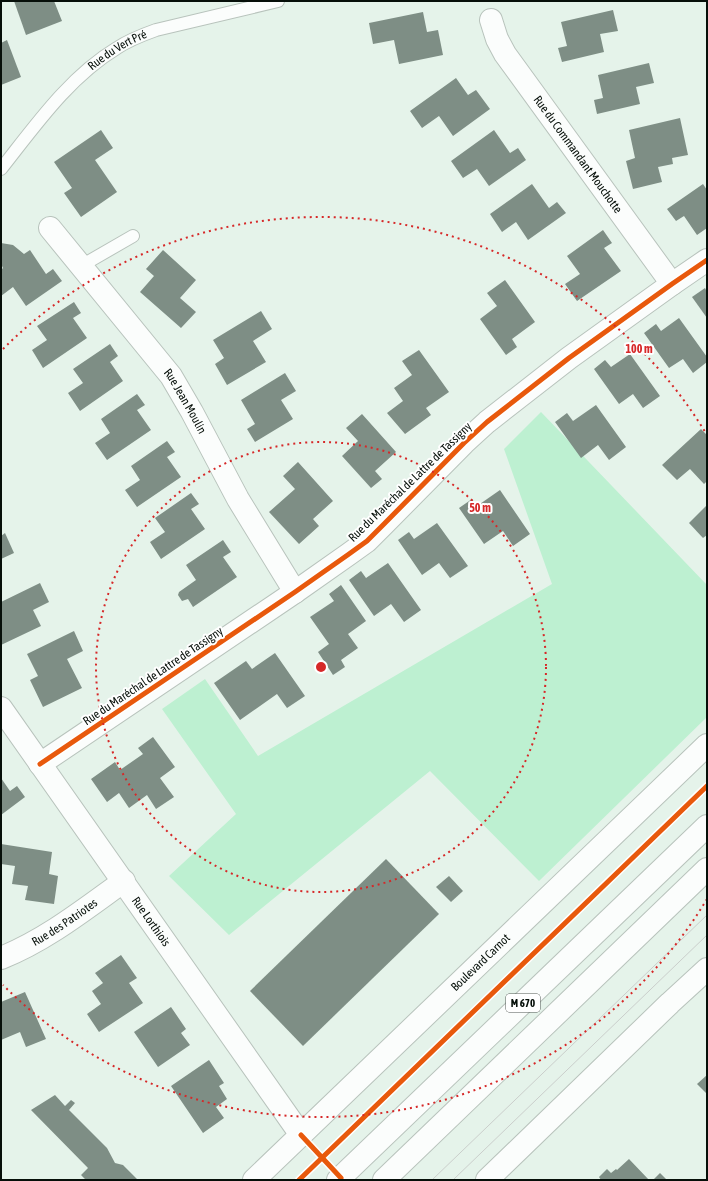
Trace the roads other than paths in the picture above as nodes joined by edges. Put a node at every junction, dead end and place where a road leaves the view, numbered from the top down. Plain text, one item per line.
1 (278, 1) edge
2 (491, 20) dead end
3 (1, 169) edge
4 (50, 228) dead end
5 (133, 236) dead end
6 (707, 260) edge
7 (81, 266) junction
8 (672, 284) junction
9 (295, 592) junction
10 (1, 708) edge
11 (707, 745) edge
12 (40, 764) junction
13 (707, 826) edge
14 (707, 869) edge
15 (124, 881) junction
16 (1, 958) edge
17 (707, 969) edge
18 (301, 1135) junction
19 (254, 1180) edge
20 (338, 1180) edge
21 (384, 1180) edge
22 (487, 1180) edge

1 - 3 lane, Rue du Vert Pré
2 - 8 street, Rue du Commandant Mouchotte
4 - 7 street, Rue Jean Moulin
5 - 7 lane
6 - 8 street, Rue du Maréchal de Lattre de Tassigny
7 - 9 street, Rue Jean Moulin
8 - 9 street, Rue du Maréchal de Lattre de Tassigny
9 - 12 street, Rue du Maréchal de Lattre de Tassigny
10 - 12 street, Rue Lorthiois
11 - 18 street, Boulevard Carnot
12 - 15 street, Rue Lorthiois
13 - 20 street, M 670
14 - 21 street, M 670
15 - 16 street, Rue des Patriotes
15 - 18 street, Rue Lorthiois
17 - 22 street
18 - 19 street, Boulevard Carnot

